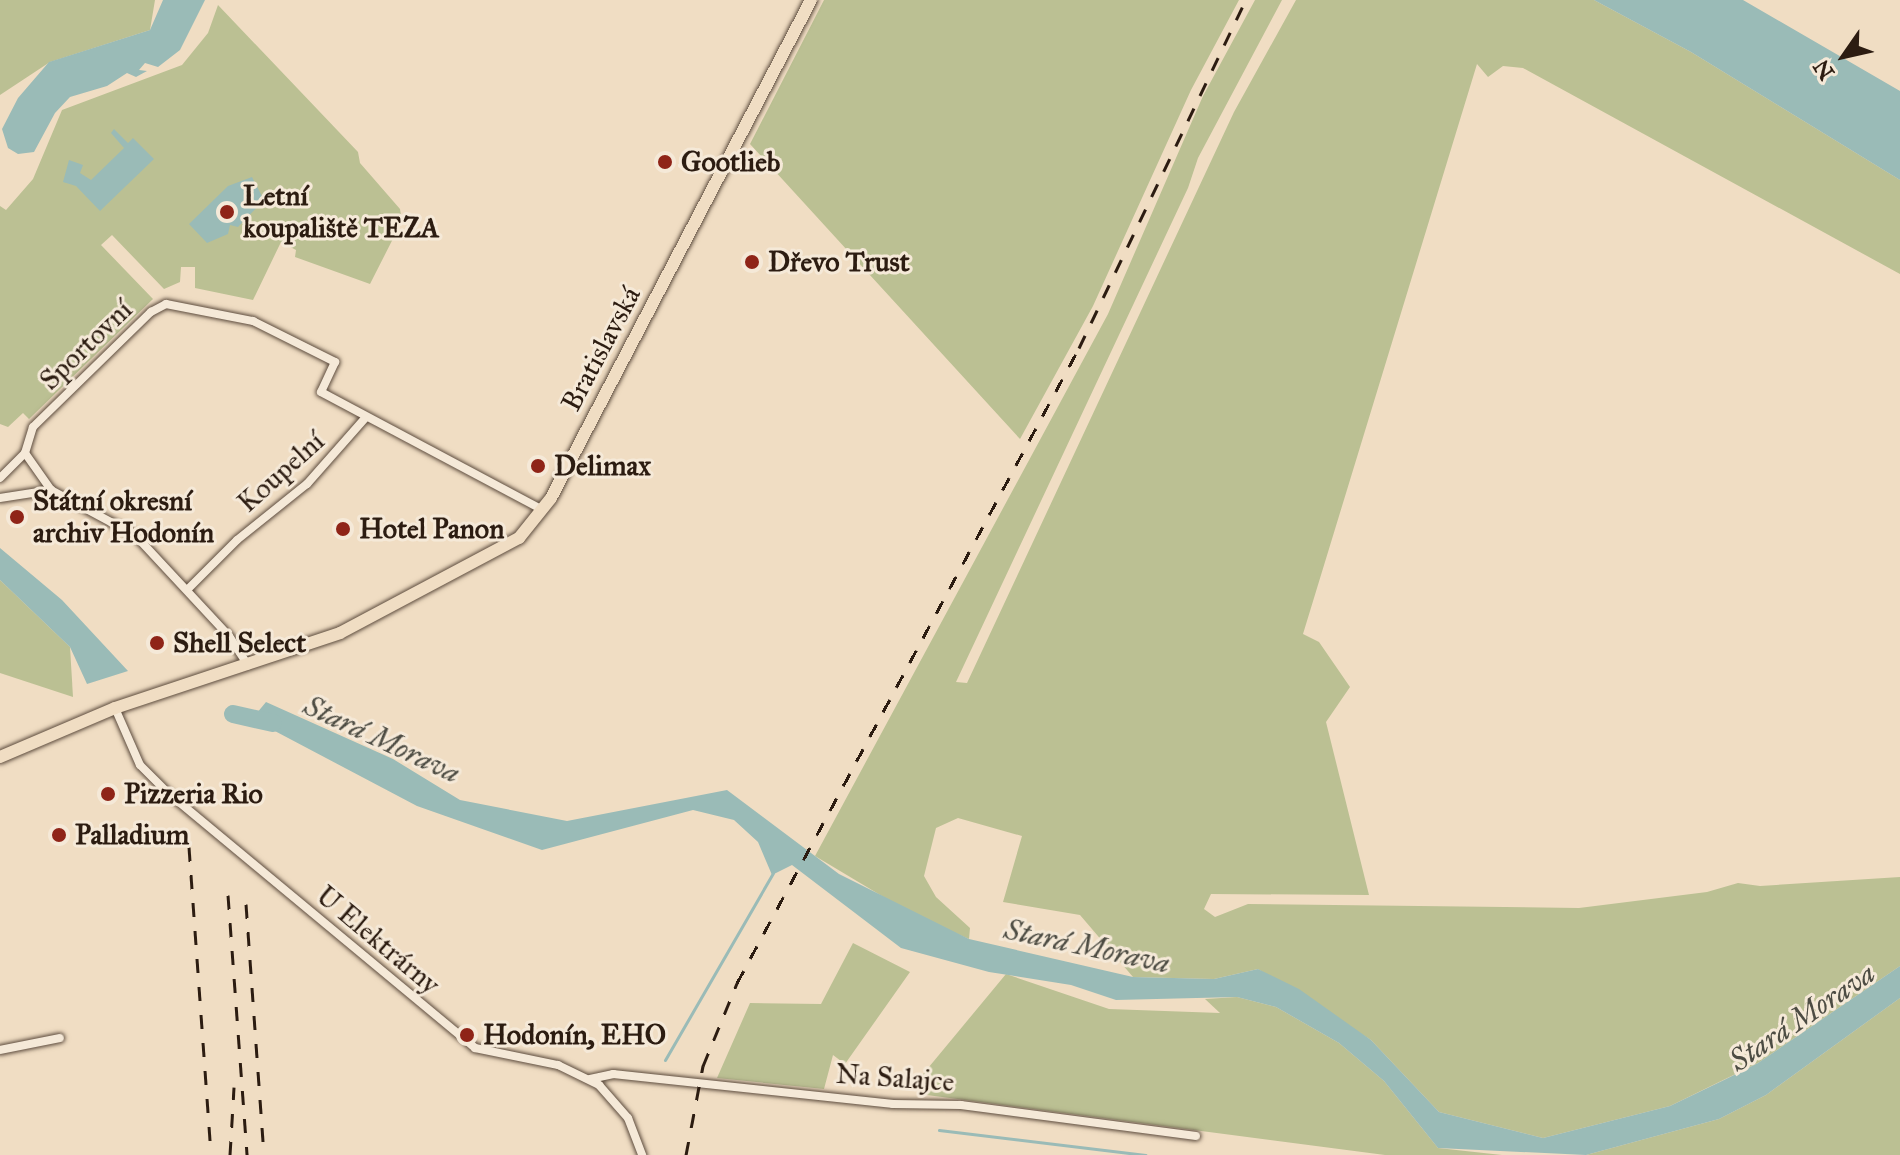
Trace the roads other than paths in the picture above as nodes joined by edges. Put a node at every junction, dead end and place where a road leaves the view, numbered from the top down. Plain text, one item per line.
1 (811, 0) edge
2 (366, 417) junction
3 (25, 453) junction
4 (0, 478) edge
5 (51, 490) junction
6 (0, 498) edge
7 (543, 510) junction
8 (188, 589) junction
9 (248, 665) junction
10 (115, 708) junction
11 (0, 757) edge
12 (60, 1038) dead end
13 (0, 1050) edge
14 (590, 1079) junction
15 (1196, 1136) dead end
16 (642, 1155) edge

1 - 7 main road, Bratislavská
2 - 3 street, Sportovní
2 - 7 street
2 - 8 street, Koupelní
3 - 4 street
3 - 5 street
5 - 6 street
5 - 8 street
7 - 9 main road, Bratislavská
8 - 9 street
9 - 10 main road, Bratislavská
10 - 11 main road, Bratislavská
10 - 14 street, U Elektrárny
12 - 13 street
14 - 15 street, Na Salajce
14 - 16 street, U Elektrárny

